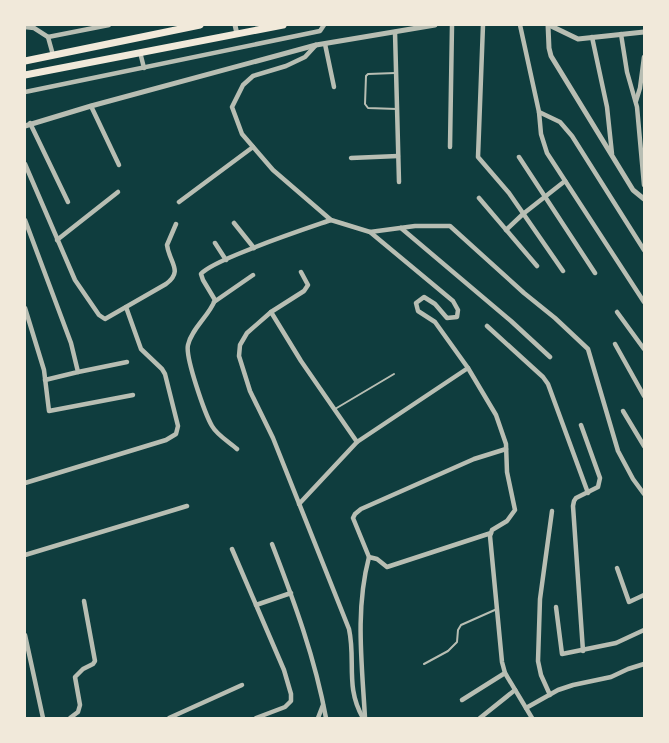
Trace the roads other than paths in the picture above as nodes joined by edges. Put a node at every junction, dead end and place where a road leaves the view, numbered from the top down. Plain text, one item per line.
1 (109, 25) edge
2 (200, 25) edge
3 (235, 25) edge
4 (283, 25) edge
5 (324, 25) edge
6 (435, 25) edge
7 (452, 25) edge
8 (484, 25) edge
9 (520, 25) edge
10 (549, 25) edge
11 (99, 26) edge
12 (25, 27) edge
13 (395, 32) junction
14 (644, 32) edge
15 (237, 34) junction
16 (620, 34) junction
17 (48, 36) junction
18 (592, 37) junction
19 (325, 44) junction
20 (316, 45) junction
21 (140, 52) junction
22 (53, 55) junction
23 (644, 57) edge
24 (25, 61) edge
25 (57, 68) junction
26 (144, 68) junction
27 (396, 73) junction
28 (25, 75) edge
29 (334, 86) dead end
30 (25, 92) edge
31 (636, 102) junction
32 (91, 106) junction
33 (397, 108) junction
34 (540, 112) junction
35 (28, 125) edge
36 (450, 146) dead end
37 (253, 147) junction
38 (612, 154) junction
39 (398, 156) junction
40 (519, 157) dead end
41 (351, 158) dead end
42 (25, 164) edge
43 (120, 165) dead end
44 (565, 181) junction
45 (399, 182) dead end
46 (644, 185) edge
47 (118, 192) dead end
48 (545, 197) junction
49 (479, 198) dead end
50 (644, 200) edge
51 (68, 202) dead end
52 (179, 202) dead end
53 (523, 214) junction
54 (25, 220) edge
55 (331, 220) junction
56 (234, 223) dead end
57 (176, 224) dead end
58 (402, 228) junction
59 (506, 230) junction
60 (370, 232) junction
61 (57, 240) junction
62 (215, 243) dead end
63 (254, 248) junction
64 (644, 250) edge
65 (226, 260) junction
66 (537, 266) dead end
67 (563, 271) dead end
68 (301, 272) dead end
69 (595, 274) dead end
70 (253, 275) dead end
71 (214, 302) junction
72 (644, 302) edge
73 (126, 307) junction
74 (25, 308) edge
75 (271, 312) junction
76 (617, 312) dead end
77 (487, 326) dead end
78 (615, 344) dead end
79 (644, 349) edge
80 (550, 357) dead end
81 (127, 362) dead end
82 (468, 368) junction
83 (78, 372) junction
84 (394, 374) dead end
85 (45, 380) junction
86 (133, 394) dead end
87 (644, 396) edge
88 (334, 409) junction
89 (623, 412) dead end
90 (581, 425) dead end
91 (357, 442) junction
92 (644, 446) edge
93 (237, 449) dead end
94 (506, 449) junction
95 (25, 483) edge
96 (588, 494) junction
97 (644, 494) edge
98 (299, 504) junction
99 (187, 506) dead end
100 (552, 511) dead end
101 (492, 533) junction
102 (272, 544) dead end
103 (232, 549) dead end
104 (25, 555) edge
105 (369, 557) junction
106 (617, 568) dead end
107 (291, 593) junction
108 (644, 595) edge
109 (84, 601) dead end
110 (256, 605) junction
111 (556, 607) dead end
112 (497, 609) junction
113 (644, 630) edge
114 (25, 635) edge
115 (583, 650) junction
116 (424, 664) dead end
117 (644, 664) edge
118 (505, 673) junction
119 (242, 685) dead end
120 (514, 690) junction
121 (550, 694) junction
122 (462, 700) dead end
123 (323, 704) junction
124 (526, 708) junction
125 (43, 718) edge
126 (70, 718) edge
127 (168, 718) edge
128 (256, 718) edge
129 (318, 718) edge
130 (326, 718) edge
131 (364, 718) edge
132 (480, 718) edge
133 (532, 718) edge

1 - 11 street
2 - 22 highway
3 - 15 street
4 - 15 highway
5 - 26 street
6 - 13 street
7 - 36 street
8 - 53 street
9 - 34 street
10 - 18 street
10 - 38 street
11 - 17 street
12 - 17 street
13 - 19 street
13 - 27 street
14 - 16 street
15 - 21 highway
16 - 18 street
16 - 31 street
17 - 22 street
18 - 38 street
19 - 20 street
19 - 29 street
20 - 32 street
20 - 37 street
21 - 25 highway
21 - 26 street
22 - 24 highway
22 - 25 highway
23 - 31 street
25 - 28 highway
26 - 30 street
27 - 33 street
27 - 33 lane
31 - 46 street
32 - 35 street
32 - 43 street
33 - 39 street
34 - 44 street
34 - 64 street
35 - 51 street
37 - 52 street
37 - 55 street
38 - 50 street
39 - 41 street
39 - 45 street
40 - 48 street
42 - 61 street
44 - 48 street
44 - 72 street
47 - 61 street
48 - 53 street
48 - 69 street
49 - 59 street
53 - 59 street
53 - 67 street
54 - 83 street
55 - 60 street
55 - 63 street
56 - 63 street
57 - 73 street
58 - 60 street
58 - 80 street
58 - 97 street
59 - 66 street
60 - 82 street
61 - 73 street
62 - 65 street
63 - 65 street
65 - 71 street
68 - 75 street
70 - 71 street
71 - 93 street
73 - 95 street
74 - 85 street
75 - 88 street
75 - 98 street
76 - 79 street
77 - 96 street
78 - 87 street
81 - 83 street
82 - 91 street
82 - 94 street
83 - 85 street
84 - 88 lane
85 - 86 street
88 - 91 street
89 - 92 street
90 - 96 street
91 - 98 street
94 - 101 street
94 - 105 street
96 - 115 street
98 - 131 street
99 - 104 street
100 - 121 street
101 - 105 street
101 - 112 street
102 - 107 street
103 - 110 street
105 - 131 street
106 - 108 street
107 - 110 street
107 - 123 street
109 - 126 street
110 - 128 street
111 - 115 street
112 - 116 lane
112 - 118 street
113 - 115 street
114 - 125 street
117 - 121 street
118 - 120 street
118 - 122 street
119 - 127 street
120 - 124 street
120 - 132 street
121 - 124 street
123 - 129 street
123 - 130 street
124 - 133 street

